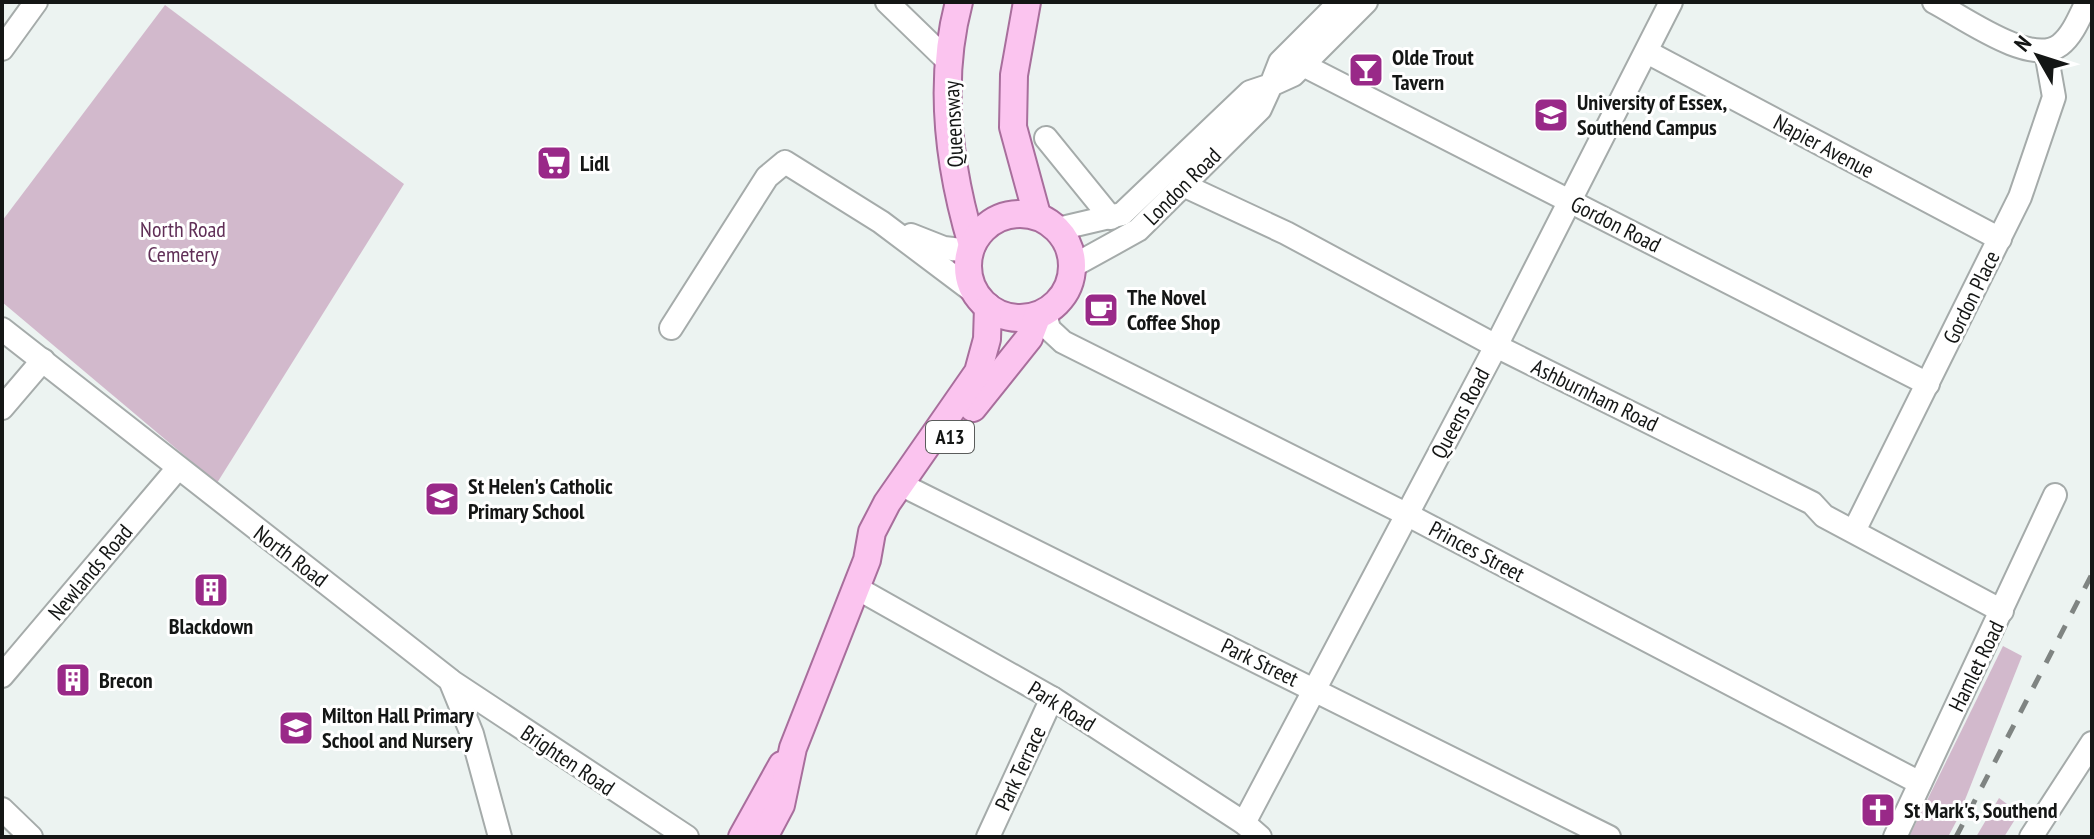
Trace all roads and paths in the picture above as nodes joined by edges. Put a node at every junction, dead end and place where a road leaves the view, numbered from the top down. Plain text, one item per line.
1 (36, 2) edge
2 (959, 2) edge
3 (1027, 2) edge
4 (1340, 2) edge
5 (1366, 2) edge
6 (1671, 2) edge
7 (1934, 2) edge
8 (2087, 2) edge
9 (891, 3) edge
10 (9, 25) edge
11 (2, 49) edge
12 (1647, 52) junction
13 (2046, 52) junction
14 (950, 63) junction
15 (1303, 65) junction
16 (1271, 85) junction
17 (1046, 138) dead end
18 (1183, 185) junction
19 (1571, 201) junction
20 (1111, 218) junction
21 (881, 222) junction
22 (1048, 222) junction
23 (2000, 239) junction
24 (971, 248) junction
25 (1073, 266) junction
26 (983, 301) junction
27 (1041, 315) junction
28 (671, 328) dead end
29 (2, 329) edge
30 (1496, 346) junction
31 (43, 360) junction
32 (1928, 384) junction
33 (2, 408) edge
34 (178, 468) junction
35 (910, 489) junction
36 (2055, 495) dead end
37 (1406, 514) junction
38 (1854, 531) junction
39 (867, 560) junction
40 (855, 587) junction
41 (2002, 611) junction
42 (2, 676) edge
43 (450, 680) junction
44 (1315, 689) junction
45 (1052, 698) junction
46 (2092, 743) edge
47 (793, 748) junction
48 (1920, 783) junction
49 (2, 809) edge
50 (1252, 830) edge
51 (31, 837) edge
52 (500, 837) edge
53 (687, 837) edge
54 (742, 837) edge
55 (764, 837) edge
56 (988, 837) edge
57 (1609, 837) edge
58 (1895, 837) edge
59 (2031, 837) edge

1 - 10 street
2 - 14 main road, Queensway
3 - 22 main road
4 - 16 street, London Road
5 - 15 street, London Road
6 - 12 street, Queens Road
7 - 13 street
8 - 13 street
9 - 14 street
10 - 11 street
12 - 19 street, Queens Road
12 - 23 street, Napier Avenue
13 - 23 street, Gordon Place
14 - 24 main road, Queensway
15 - 16 street, London Road
15 - 19 street, Gordon Road
16 - 18 street, London Road
16 - 20 street, London Road
17 - 20 street, London Road
18 - 25 street, London Road
18 - 30 street, Ashburnham Road
19 - 30 street, Queens Road
19 - 32 street, Gordon Road
20 - 22 street, London Road
21 - 24 street
21 - 26 street
21 - 28 street
22 - 24 main road
22 - 25 main road
23 - 32 street, Gordon Place
24 - 26 main road, Queensway
25 - 27 main road
26 - 27 main road
26 - 39 main road, A13
27 - 35 main road, A13
27 - 37 street, Princes Street
29 - 31 street, North Road
30 - 37 street, Queens Road
30 - 38 street, Ashburnham Road
31 - 33 street
31 - 34 street, North Road
32 - 38 street, Gordon Place
34 - 42 street, Newlands Road
34 - 43 street, North Road
35 - 39 main road, A13
35 - 44 street, Park Street
36 - 41 street, Hamlet Road
37 - 44 street, Queens Road
37 - 48 street, Princes Street
38 - 41 street, Ashburnham Road
39 - 40 main road, A13
40 - 45 street, Park Road
40 - 47 main road, A13
41 - 48 street, Hamlet Road
43 - 52 street, North Road
43 - 53 street, Brighten Road
44 - 50 street, Queens Road
44 - 57 street, Park Street
45 - 50 street, Park Road
45 - 56 street, Park Terrace
46 - 59 street
47 - 54 main road, A13
47 - 55 main road, A13
48 - 58 street, Hamlet Road
49 - 51 street

